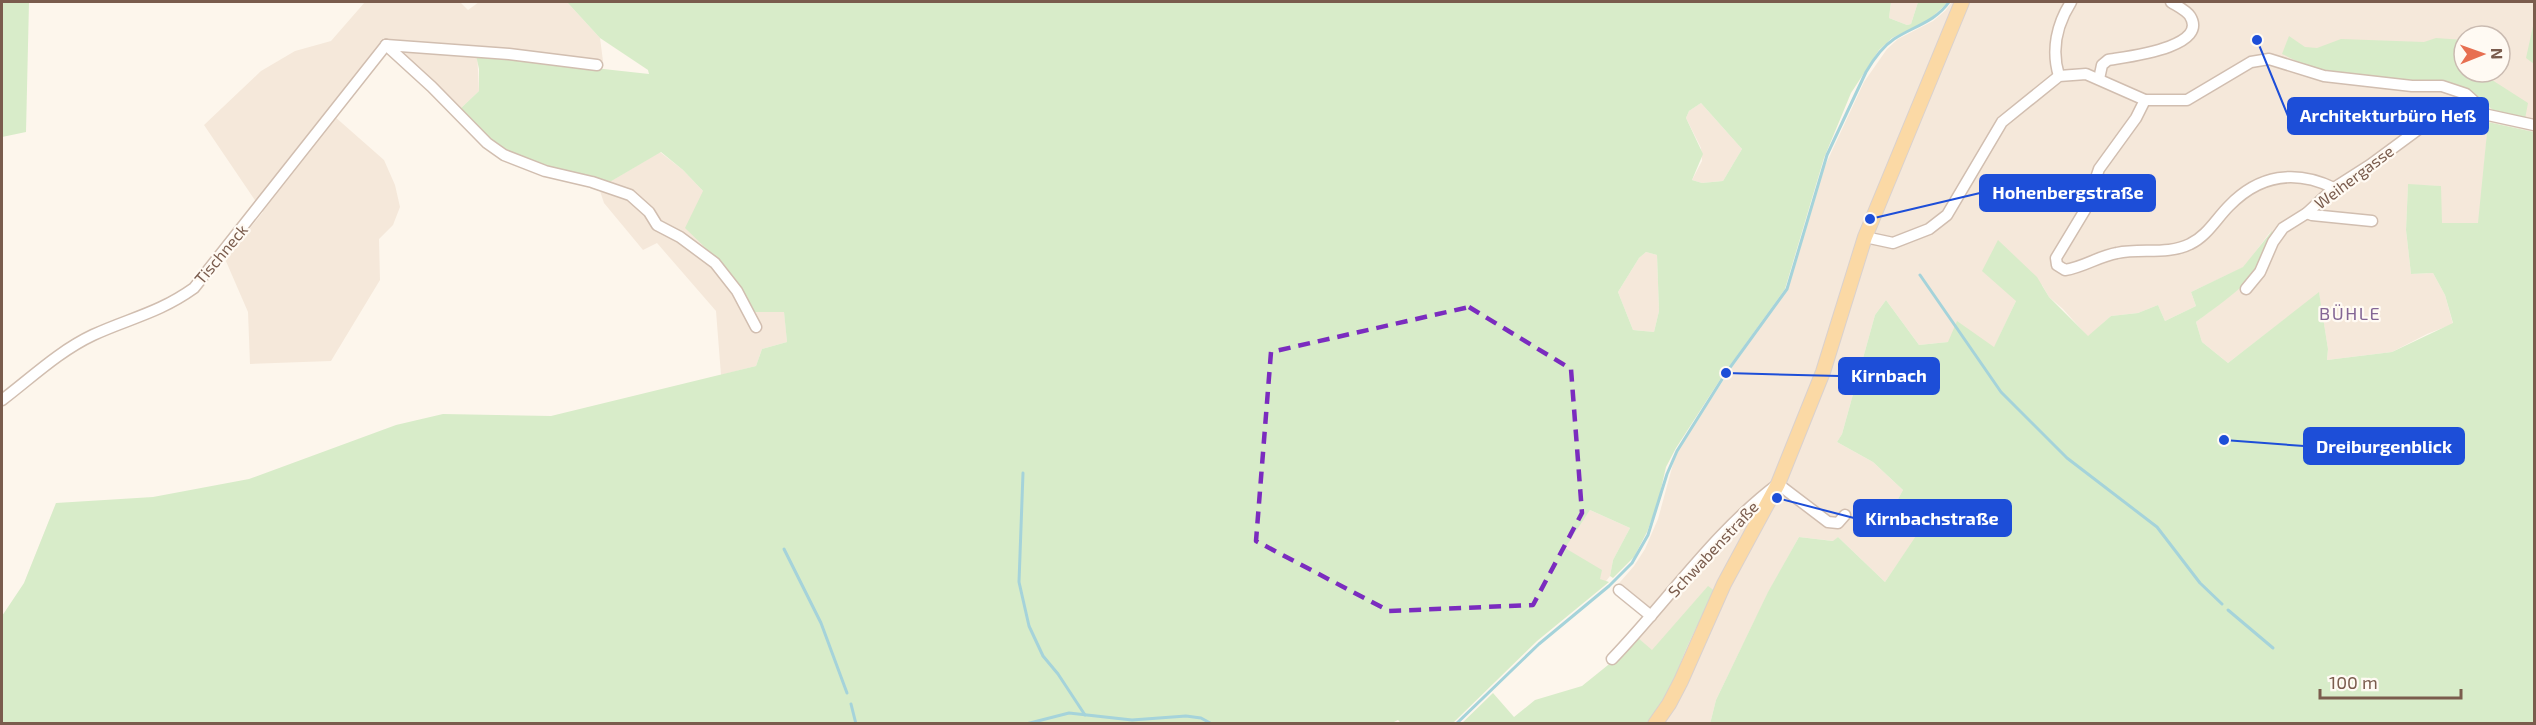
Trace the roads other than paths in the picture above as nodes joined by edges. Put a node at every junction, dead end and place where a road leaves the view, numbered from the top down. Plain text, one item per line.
1 (1962, 2) edge
2 (2071, 2) edge
3 (2171, 2) edge
4 (386, 45) junction
5 (597, 65) dead end
6 (2059, 76) junction
7 (2099, 79) junction
8 (2145, 100) junction
9 (2479, 113) junction
10 (2535, 125) edge
11 (2334, 188) junction
12 (2307, 213) junction
13 (2372, 221) dead end
14 (1865, 237) junction
15 (2246, 289) dead end
16 (756, 327) dead end
17 (2, 400) edge
18 (1778, 484) junction
19 (1845, 515) dead end
20 (1619, 590) dead end
21 (1651, 616) junction
22 (1612, 659) dead end
23 (1655, 723) edge

1 - 14 main road
2 - 6 street
3 - 7 street
4 - 5 street
4 - 16 street
4 - 17 street, Tischneck
6 - 7 street
6 - 14 street
7 - 8 street
8 - 9 street
8 - 11 street
9 - 10 street, Weihergasse
9 - 11 street, Weihergasse
11 - 12 street, Weihergasse
12 - 13 street, Weihergasse
12 - 15 street, Weihergasse
14 - 18 main road
18 - 19 street
18 - 21 street, Schwabenstraße
18 - 23 main road
20 - 21 street
21 - 22 street, Schwabenstraße

